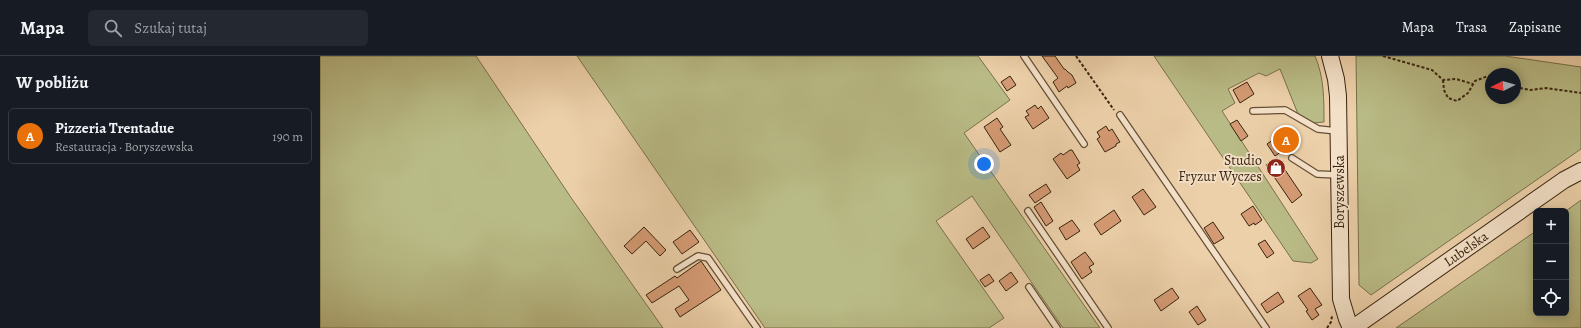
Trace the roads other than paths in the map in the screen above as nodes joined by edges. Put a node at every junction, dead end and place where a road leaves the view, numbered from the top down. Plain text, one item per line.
1 (1024, 56) edge
2 (1330, 56) edge
3 (1253, 111) dead end
4 (1120, 115) road end
5 (1339, 132) junction
6 (1084, 144) dead end
7 (1292, 158) dead end
8 (1581, 171) edge
9 (1339, 175) junction
10 (1028, 211) dead end
11 (677, 269) dead end
12 (1029, 287) dead end
13 (757, 328) edge
14 (1057, 328) edge
15 (1108, 328) edge
16 (1266, 328) edge
17 (1352, 328) edge

1 - 6 lane
2 - 5 main road, Boryszewska
3 - 5 lane
4 - 16 lane
5 - 9 main road, Boryszewska
7 - 9 lane
8 - 17 main road, Lubelska
9 - 17 main road, Boryszewska
10 - 15 lane
11 - 13 lane
12 - 14 lane

